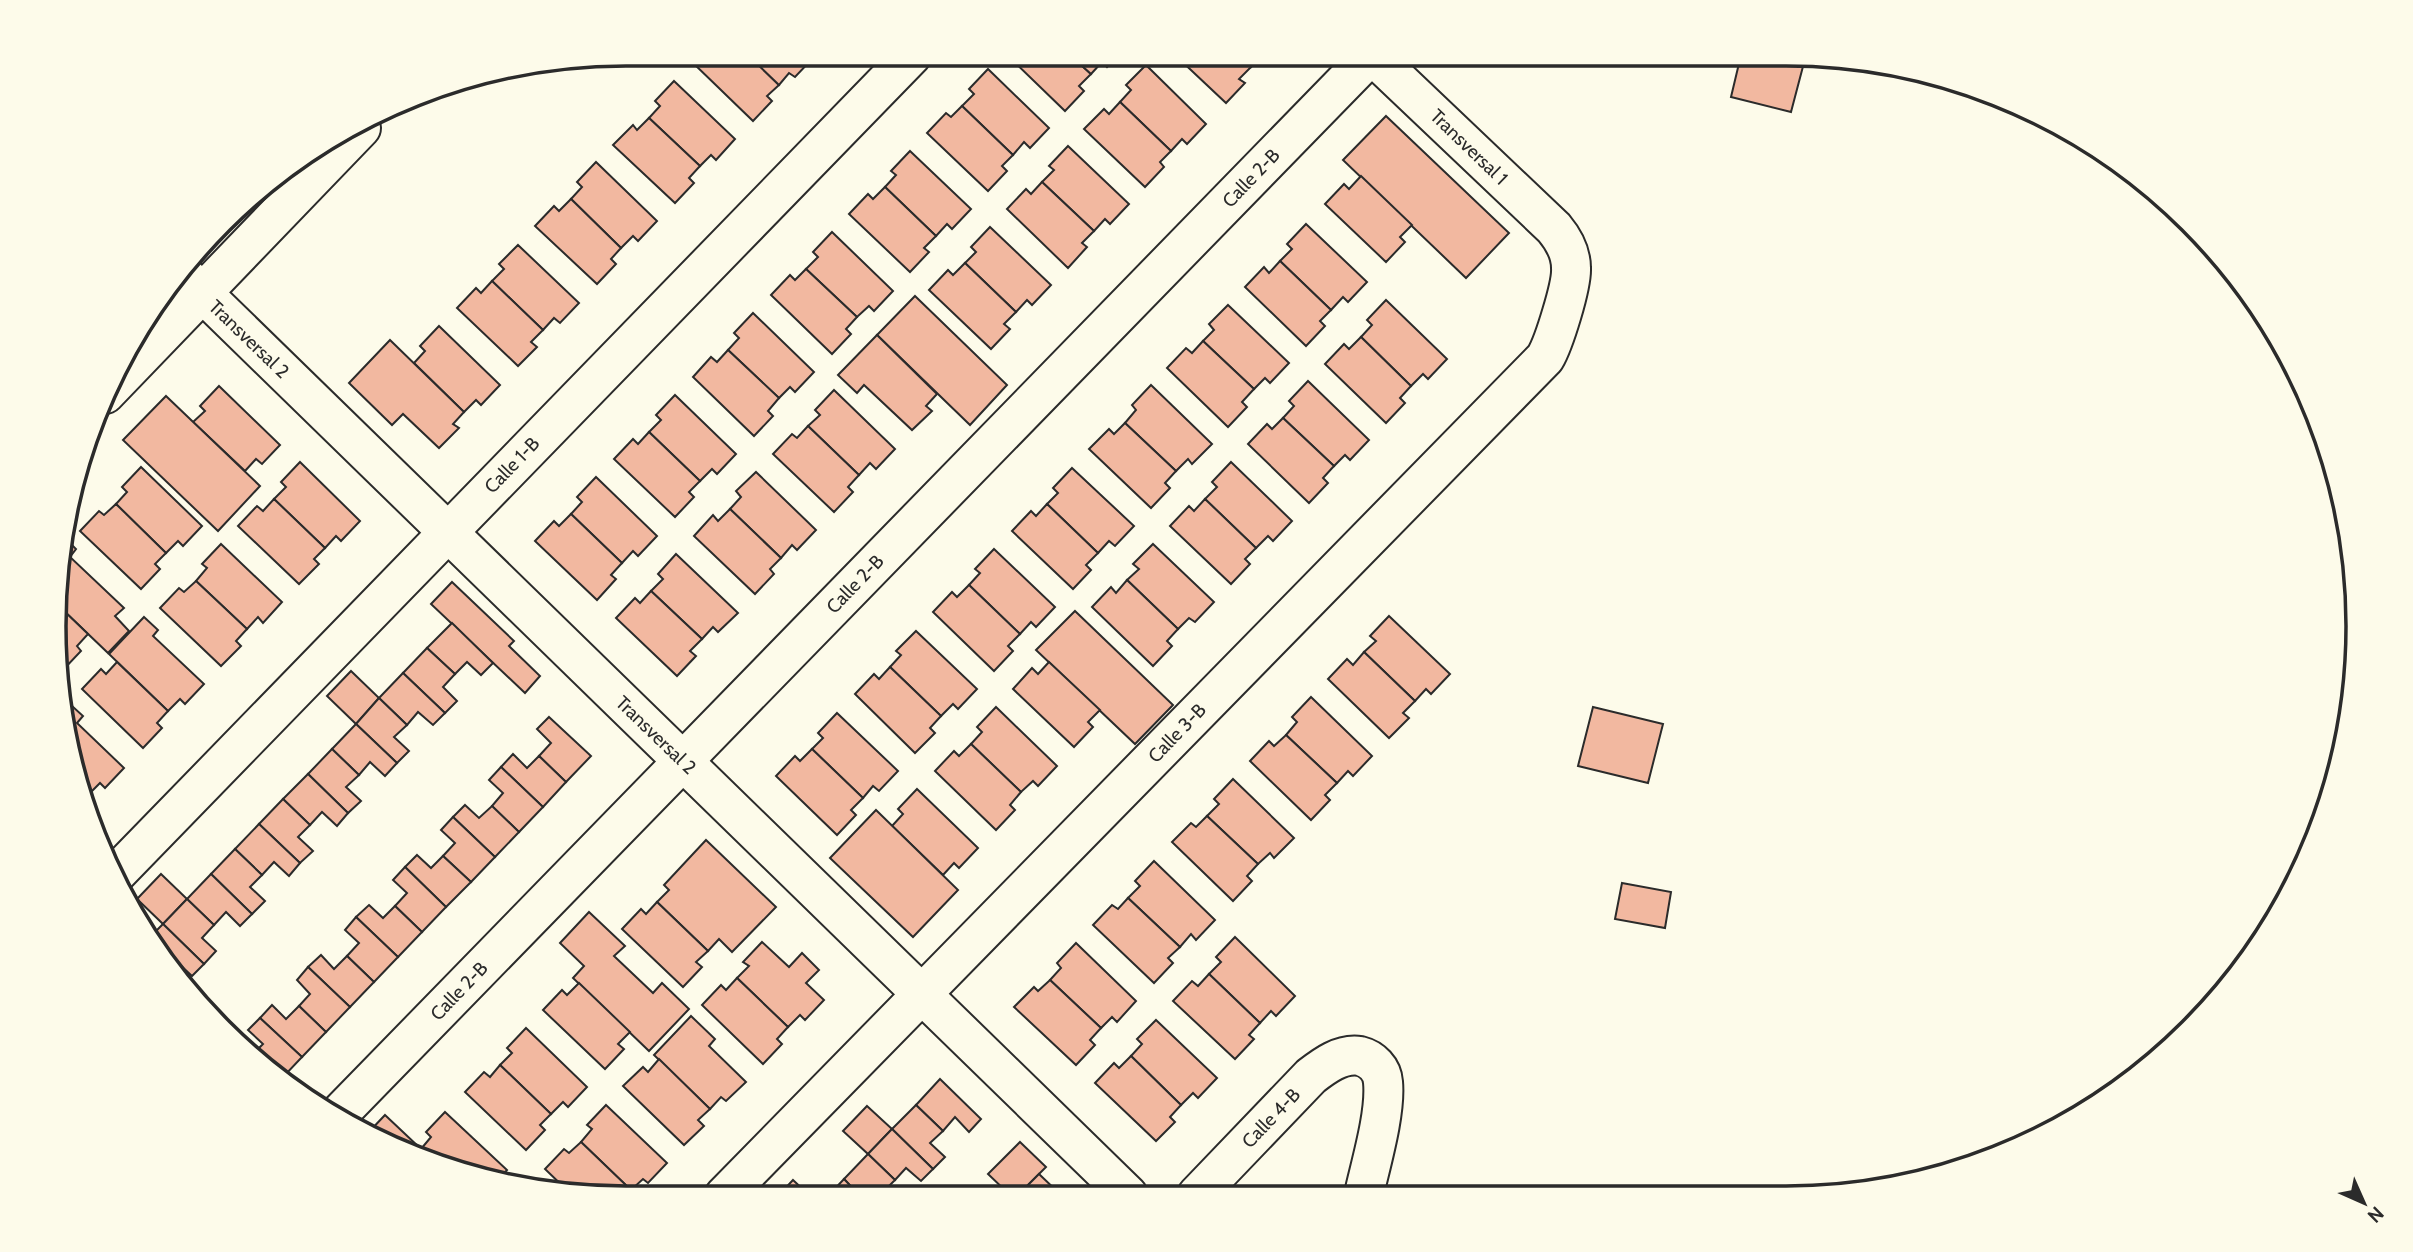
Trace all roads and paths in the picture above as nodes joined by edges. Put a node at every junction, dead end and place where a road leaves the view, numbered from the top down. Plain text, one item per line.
1 (901, 66) edge
2 (1361, 66) edge
3 (1384, 66) edge
4 (350, 139) edge
5 (1565, 241) joint
6 (193, 284) edge
7 (137, 354) edge
8 (447, 532) junction
9 (683, 761) junction
10 (122, 868) edge
11 (922, 994) junction
12 (343, 1109) edge
13 (734, 1186) edge
14 (1119, 1186) edge
15 (1206, 1186) edge
16 (1366, 1186) edge

1 - 8 street, Calle 1-B
2 - 9 street, Calle 2-B
3 - 5 street, Transversal 1
4 - 6 street
5 - 11 street, Calle 3-B
6 - 7 street
6 - 8 street, Transversal 2
8 - 9 street, Transversal 2
8 - 10 street, Calle 1-B
9 - 11 street, Transversal 2
9 - 12 street, Calle 2-B
11 - 13 street, Calle 3-B
11 - 14 street, Transversal 2
15 - 16 street, Calle 4-B

